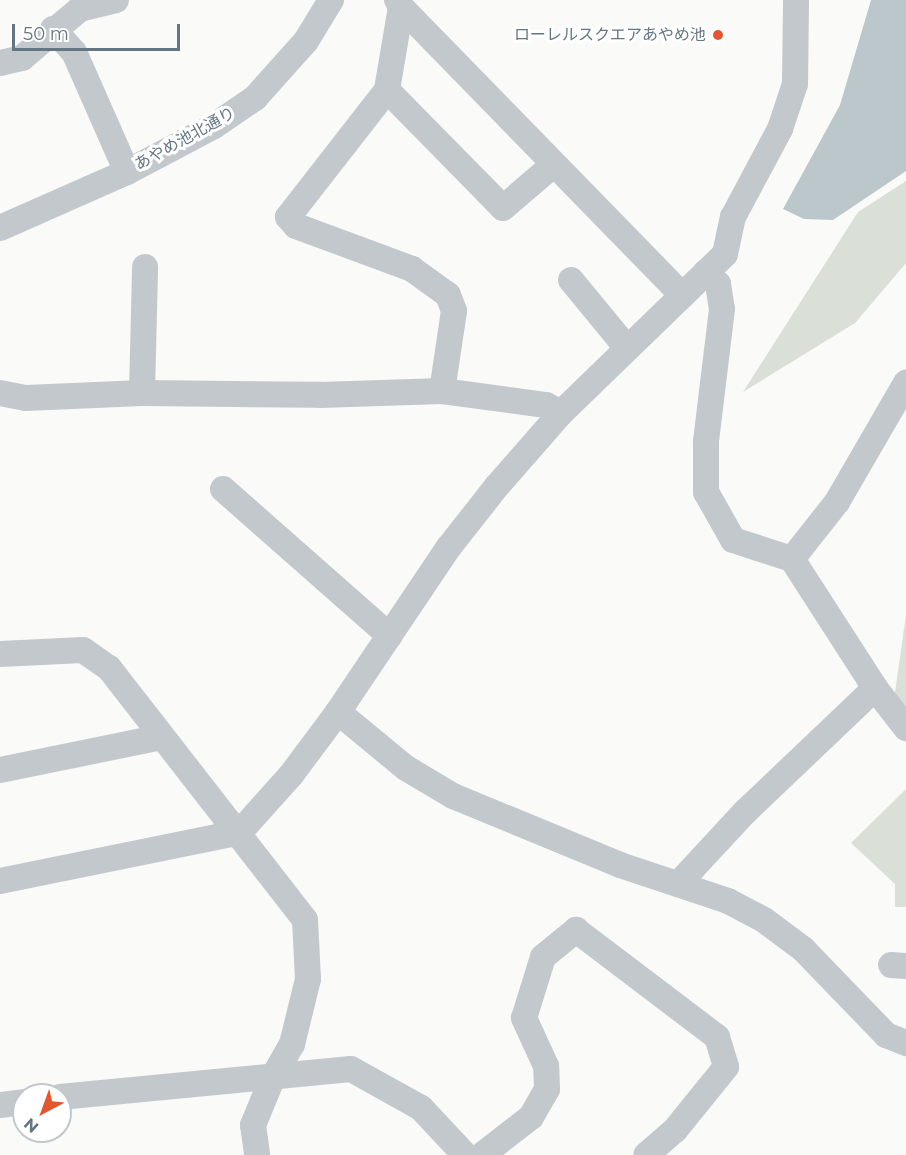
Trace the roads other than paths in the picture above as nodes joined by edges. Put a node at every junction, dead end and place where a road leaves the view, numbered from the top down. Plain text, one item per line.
1 (116, 0) edge
2 (331, 0) edge
3 (796, 0) edge
4 (399, 4) edge
5 (53, 30) junction
6 (0, 63) edge
7 (387, 90) junction
8 (552, 166) junction
9 (127, 172) junction
10 (0, 228) edge
11 (145, 267) dead end
12 (706, 272) junction
13 (571, 280) dead end
14 (682, 295) junction
15 (627, 348) junction
16 (906, 383) edge
17 (442, 391) junction
18 (0, 393) edge
19 (142, 393) junction
20 (561, 413) junction
21 (222, 489) dead end
22 (792, 559) junction
23 (390, 636) junction
24 (0, 654) edge
25 (875, 688) junction
26 (338, 712) junction
27 (906, 728) edge
28 (162, 737) junction
29 (0, 770) edge
30 (240, 832) junction
31 (0, 881) edge
32 (679, 883) junction
33 (906, 1043) edge
34 (272, 1078) junction
35 (72, 1096) edge
36 (257, 1155) edge
37 (465, 1155) edge
38 (482, 1155) edge
39 (646, 1155) edge

1 - 5 street
2 - 9 street, あやめ池北通り
3 - 12 street
4 - 7 street
4 - 8 street
5 - 6 street
5 - 9 street
7 - 8 street
7 - 17 street
8 - 14 street
9 - 10 street, あやめ池北通り
11 - 19 street
12 - 14 street
12 - 22 street
13 - 15 street
14 - 15 street
15 - 20 street
16 - 22 street
17 - 19 street
17 - 20 street
18 - 19 street
20 - 23 street
21 - 23 street
22 - 25 street
23 - 26 street
24 - 28 street
25 - 27 street
25 - 32 street
26 - 30 street
26 - 32 street
28 - 29 street
28 - 30 street
30 - 31 street
30 - 34 street
32 - 33 street
34 - 35 street
34 - 36 street
34 - 37 street
38 - 39 street

